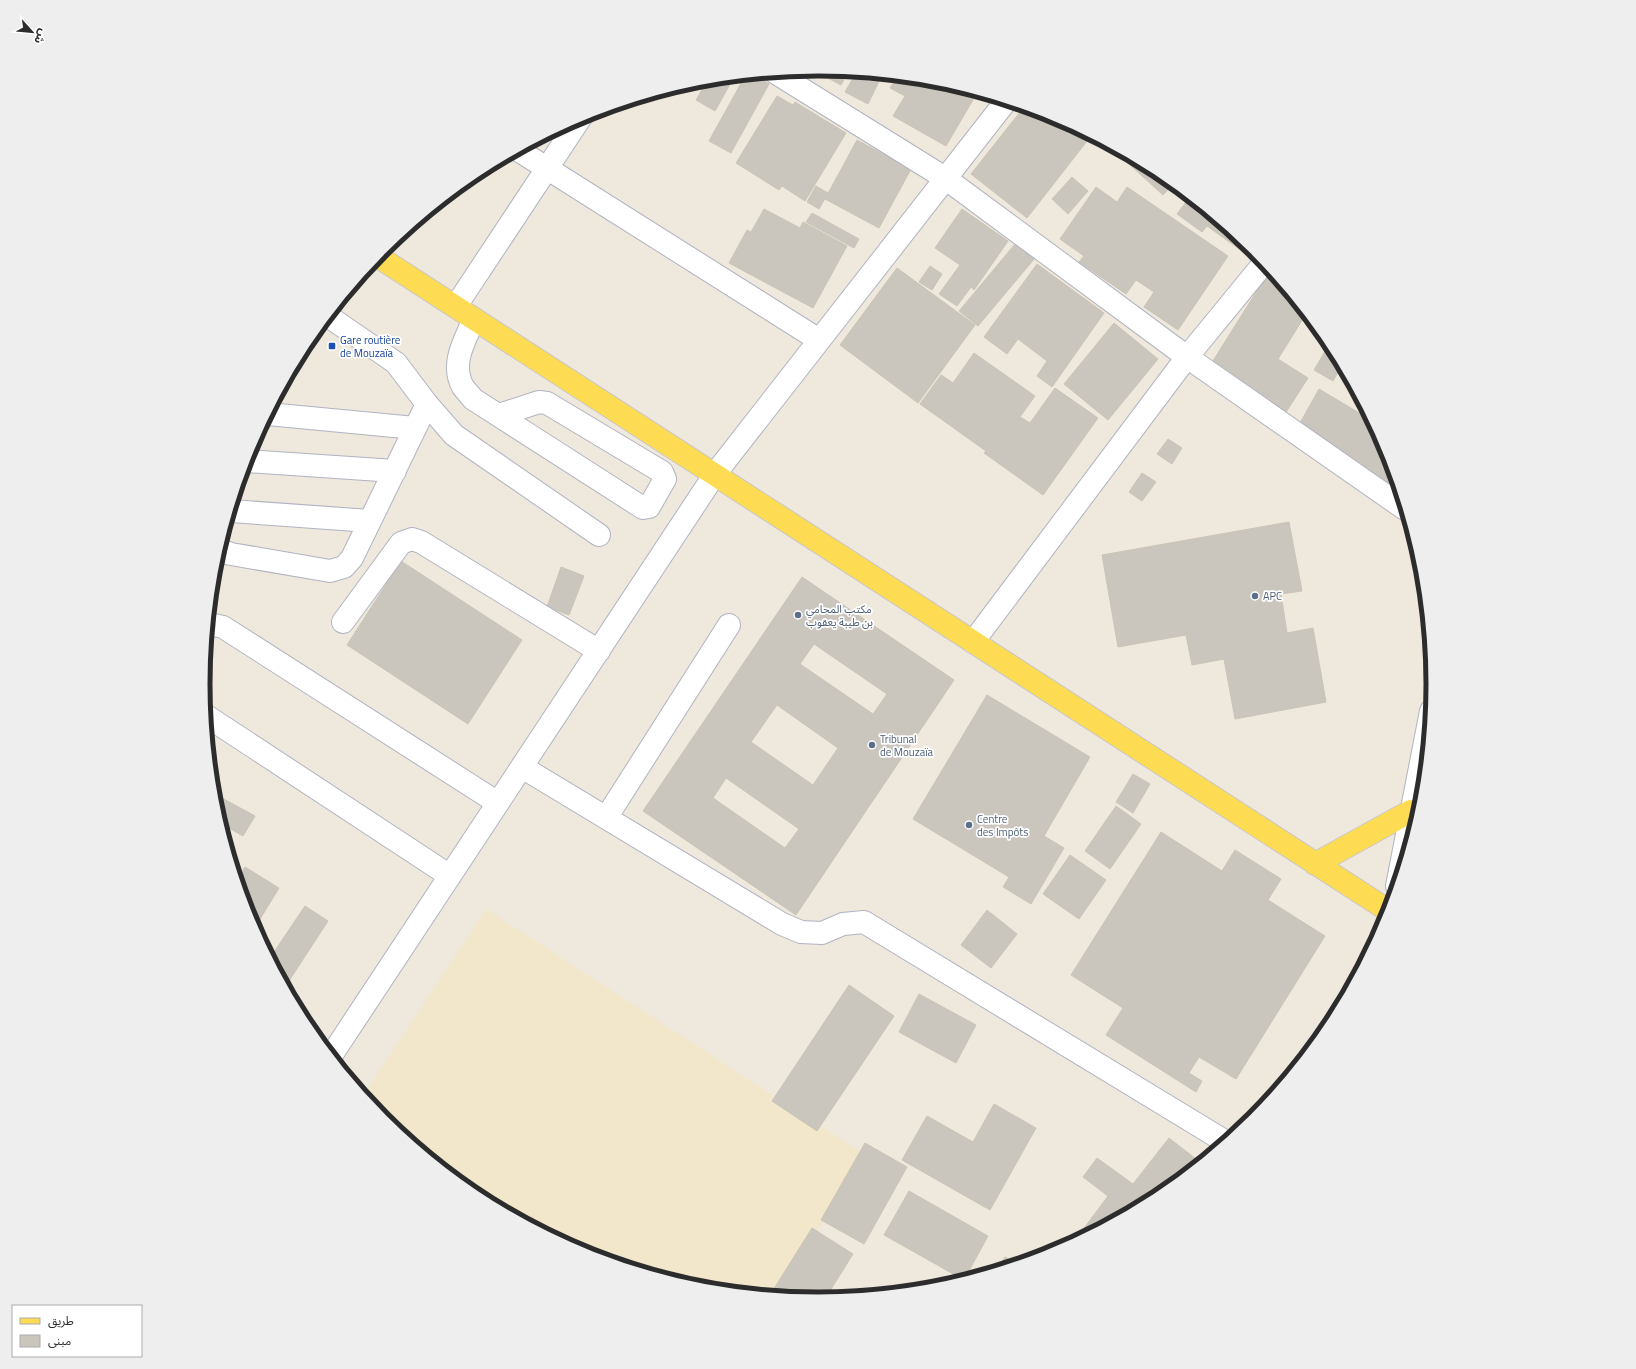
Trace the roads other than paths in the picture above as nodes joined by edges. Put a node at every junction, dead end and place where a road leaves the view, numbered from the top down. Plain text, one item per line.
1 (782, 77) edge
2 (1003, 105) edge
3 (574, 127) edge
4 (523, 153) edge
5 (547, 168) junction
6 (945, 178) junction
7 (383, 260) edge
8 (1260, 267) edge
9 (456, 306) junction
10 (332, 319) edge
11 (474, 319) junction
12 (819, 340) junction
13 (1187, 357) junction
14 (427, 404) junction
15 (272, 414) edge
16 (499, 415) junction
17 (415, 428) junction
18 (252, 461) edge
19 (395, 470) junction
20 (715, 474) junction
21 (1399, 505) edge
22 (235, 511) edge
23 (370, 521) junction
24 (599, 535) dead end
25 (224, 552) edge
26 (343, 622) dead end
27 (213, 625) edge
28 (729, 625) dead end
29 (973, 642) junction
30 (599, 651) junction
31 (211, 718) edge
32 (1422, 754) edge
33 (522, 767) junction
34 (498, 803) junction
35 (1410, 811) junction
36 (606, 818) junction
37 (1403, 852) edge
38 (1315, 864) junction
39 (450, 876) junction
40 (1384, 908) edge
41 (333, 1053) edge
42 (1222, 1139) edge

1 - 6 street
2 - 6 street
3 - 5 street
4 - 5 street
5 - 9 street
5 - 12 street
6 - 12 street
6 - 13 street
7 - 9 main road
8 - 13 street
9 - 11 main road
10 - 14 street
11 - 16 street
11 - 20 main road
12 - 20 street
13 - 21 street
13 - 29 street
14 - 17 street
14 - 24 street
15 - 17 street
16 - 16 street
17 - 19 street
18 - 19 street
19 - 23 street
20 - 29 main road
20 - 30 street
22 - 23 street
23 - 25 street
26 - 30 street
27 - 34 street
28 - 36 street
29 - 38 main road
30 - 33 street
31 - 39 street
32 - 35 street
33 - 34 street
33 - 36 street
34 - 39 street
35 - 37 street
35 - 38 main road
36 - 42 street
38 - 40 main road
39 - 41 street

